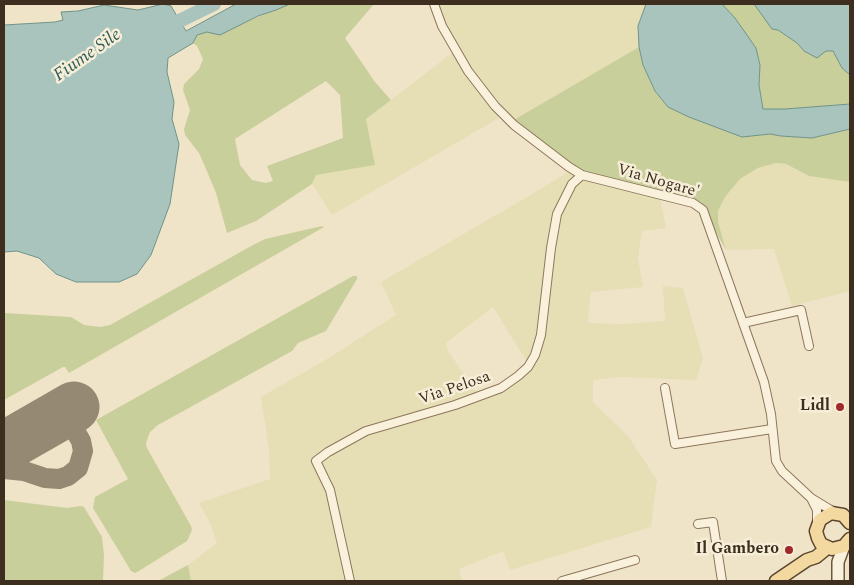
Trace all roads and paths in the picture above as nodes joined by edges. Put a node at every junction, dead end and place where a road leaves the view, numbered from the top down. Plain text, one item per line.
1 (434, 4) edge
2 (582, 175) junction
3 (743, 323) junction
4 (809, 346) dead end
5 (665, 388) dead end
6 (772, 429) junction
7 (811, 498) junction
8 (842, 513) edge
9 (850, 523) edge
10 (698, 524) dead end
11 (817, 530) junction
12 (847, 542) edge
13 (828, 552) junction
14 (811, 559) junction
15 (635, 560) dead end
16 (838, 577) edge
17 (350, 581) edge
18 (562, 581) edge
19 (722, 581) edge
20 (776, 581) edge

1 - 2 street, Via Nogare'
2 - 3 street, Via Nogare'
2 - 17 street, Via Pelosa
3 - 4 street
3 - 6 street, Via Nogare'
5 - 6 street
6 - 7 street, Via Nogare'
7 - 8 street, Via Nogare'
7 - 11 street
8 - 9 main road
8 - 11 main road
10 - 19 street
11 - 13 main road
11 - 14 main road
12 - 13 main road
12 - 16 main road
13 - 14 main road
13 - 16 main road
14 - 20 main road
15 - 18 street

